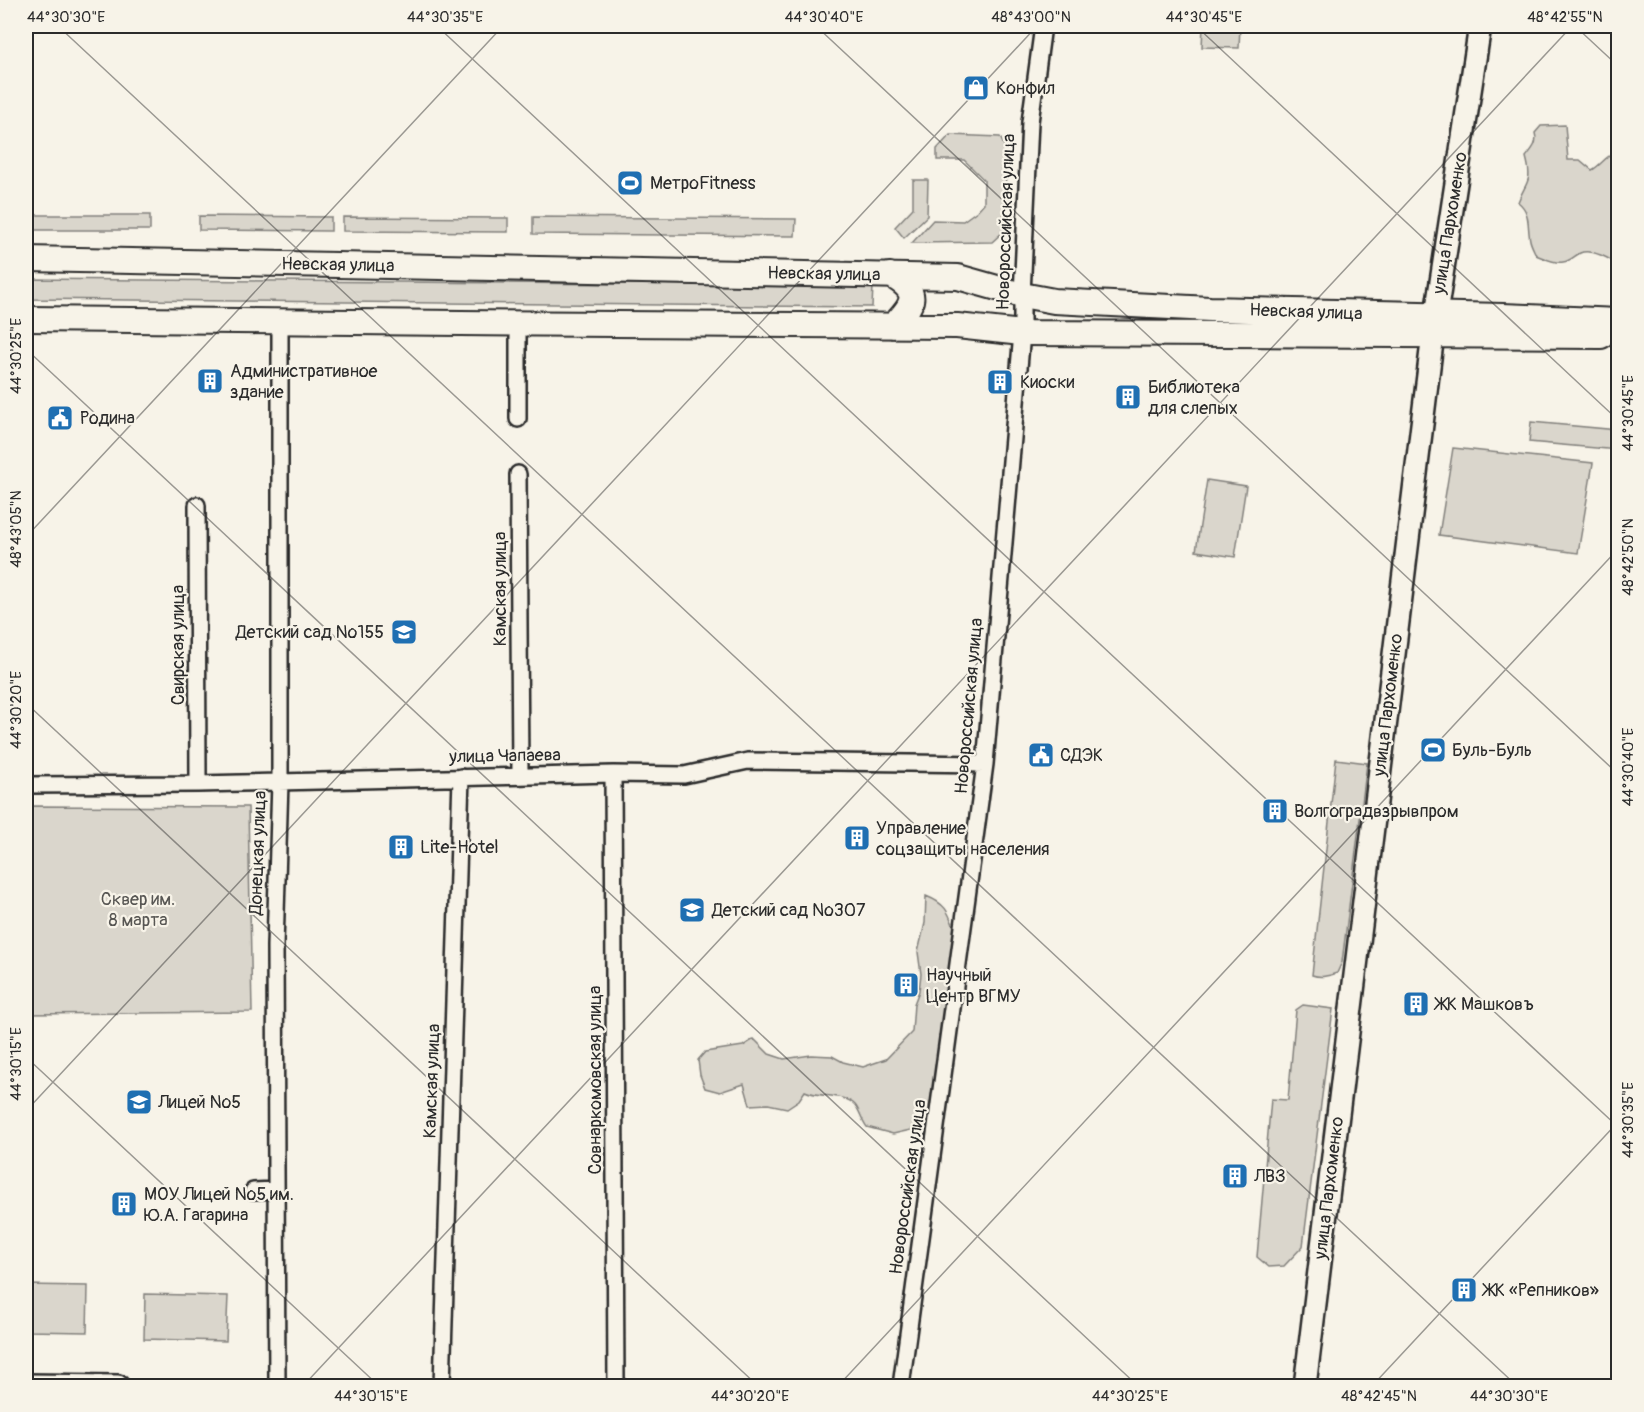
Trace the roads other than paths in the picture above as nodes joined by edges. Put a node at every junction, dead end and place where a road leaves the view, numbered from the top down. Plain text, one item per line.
1 (1043, 26) edge
2 (1480, 26) edge
3 (26, 259) edge
4 (891, 275) junction
5 (1022, 295) junction
6 (26, 319) edge
7 (280, 320) junction
8 (1618, 321) edge
9 (518, 325) junction
10 (1434, 325) junction
11 (893, 326) junction
12 (1503, 326) junction
13 (1022, 333) junction
14 (1618, 336) edge
15 (518, 419) dead end
16 (518, 474) dead end
17 (196, 505) dead end
18 (985, 764) junction
19 (613, 774) junction
20 (520, 776) junction
21 (461, 777) junction
22 (280, 782) junction
23 (198, 784) junction
24 (26, 785) edge
25 (276, 1190) junction
26 (253, 1191) dead end
27 (26, 1385) edge
28 (118, 1386) edge
29 (277, 1386) edge
30 (442, 1386) edge
31 (616, 1386) edge
32 (901, 1386) edge
33 (1305, 1386) edge

1 - 5 street, Новороссийская улица
2 - 10 street, улица Пархоменко
3 - 4 main road, Невская улица
4 - 5 main road, Невская улица
4 - 11 main road
5 - 10 main road, Невская улица
5 - 13 street, Новороссийская улица
6 - 7 main road, Невская улица
7 - 9 main road, Невская улица
7 - 22 street, Донецкая улица
8 - 12 main road, Невская улица
9 - 11 main road, Невская улица
9 - 15 street
10 - 12 main road, Невская улица
10 - 13 main road, Невская улица
10 - 33 street, улица Пархоменко
11 - 13 main road, Невская улица
12 - 14 main road, Невская улица
13 - 18 street, Новороссийская улица
16 - 20 street, Камская улица
17 - 23 street, Свирская улица
18 - 19 street, улица Чапаева
18 - 32 street, Новороссийская улица
19 - 20 street, улица Чапаева
19 - 31 street, Совнаркомовская улица
20 - 21 street, улица Чапаева
21 - 22 street, улица Чапаева
21 - 30 street, Камская улица
22 - 23 street, улица Чапаева
22 - 25 street, Донецкая улица
23 - 24 street, улица Чапаева
25 - 26 street
25 - 29 street, Донецкая улица
27 - 28 street

